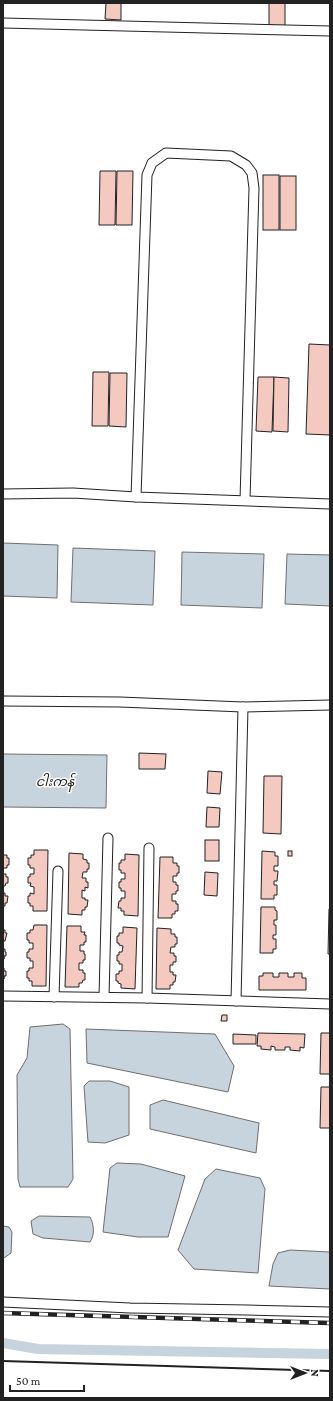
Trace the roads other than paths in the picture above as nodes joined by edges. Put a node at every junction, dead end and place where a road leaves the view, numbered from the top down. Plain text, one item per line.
1 (3, 23) edge
2 (330, 31) edge
3 (3, 494) edge
4 (136, 497) junction
5 (245, 500) junction
6 (330, 504) edge
7 (3, 701) edge
8 (330, 705) edge
9 (243, 707) junction
10 (108, 838) dead end
11 (149, 848) dead end
12 (58, 871) dead end
13 (3, 996) edge
14 (54, 997) junction
15 (104, 998) junction
16 (147, 998) junction
17 (236, 1001) junction
18 (330, 1004) edge
19 (3, 1302) edge
20 (330, 1312) edge

1 - 2 street
3 - 4 street
4 - 5 street
4 - 5 street
5 - 6 street
7 - 9 street
8 - 9 street
9 - 17 street
10 - 15 street
11 - 16 street
12 - 14 street
13 - 14 street
14 - 15 street
15 - 16 street
16 - 17 street
17 - 18 street
19 - 20 street

